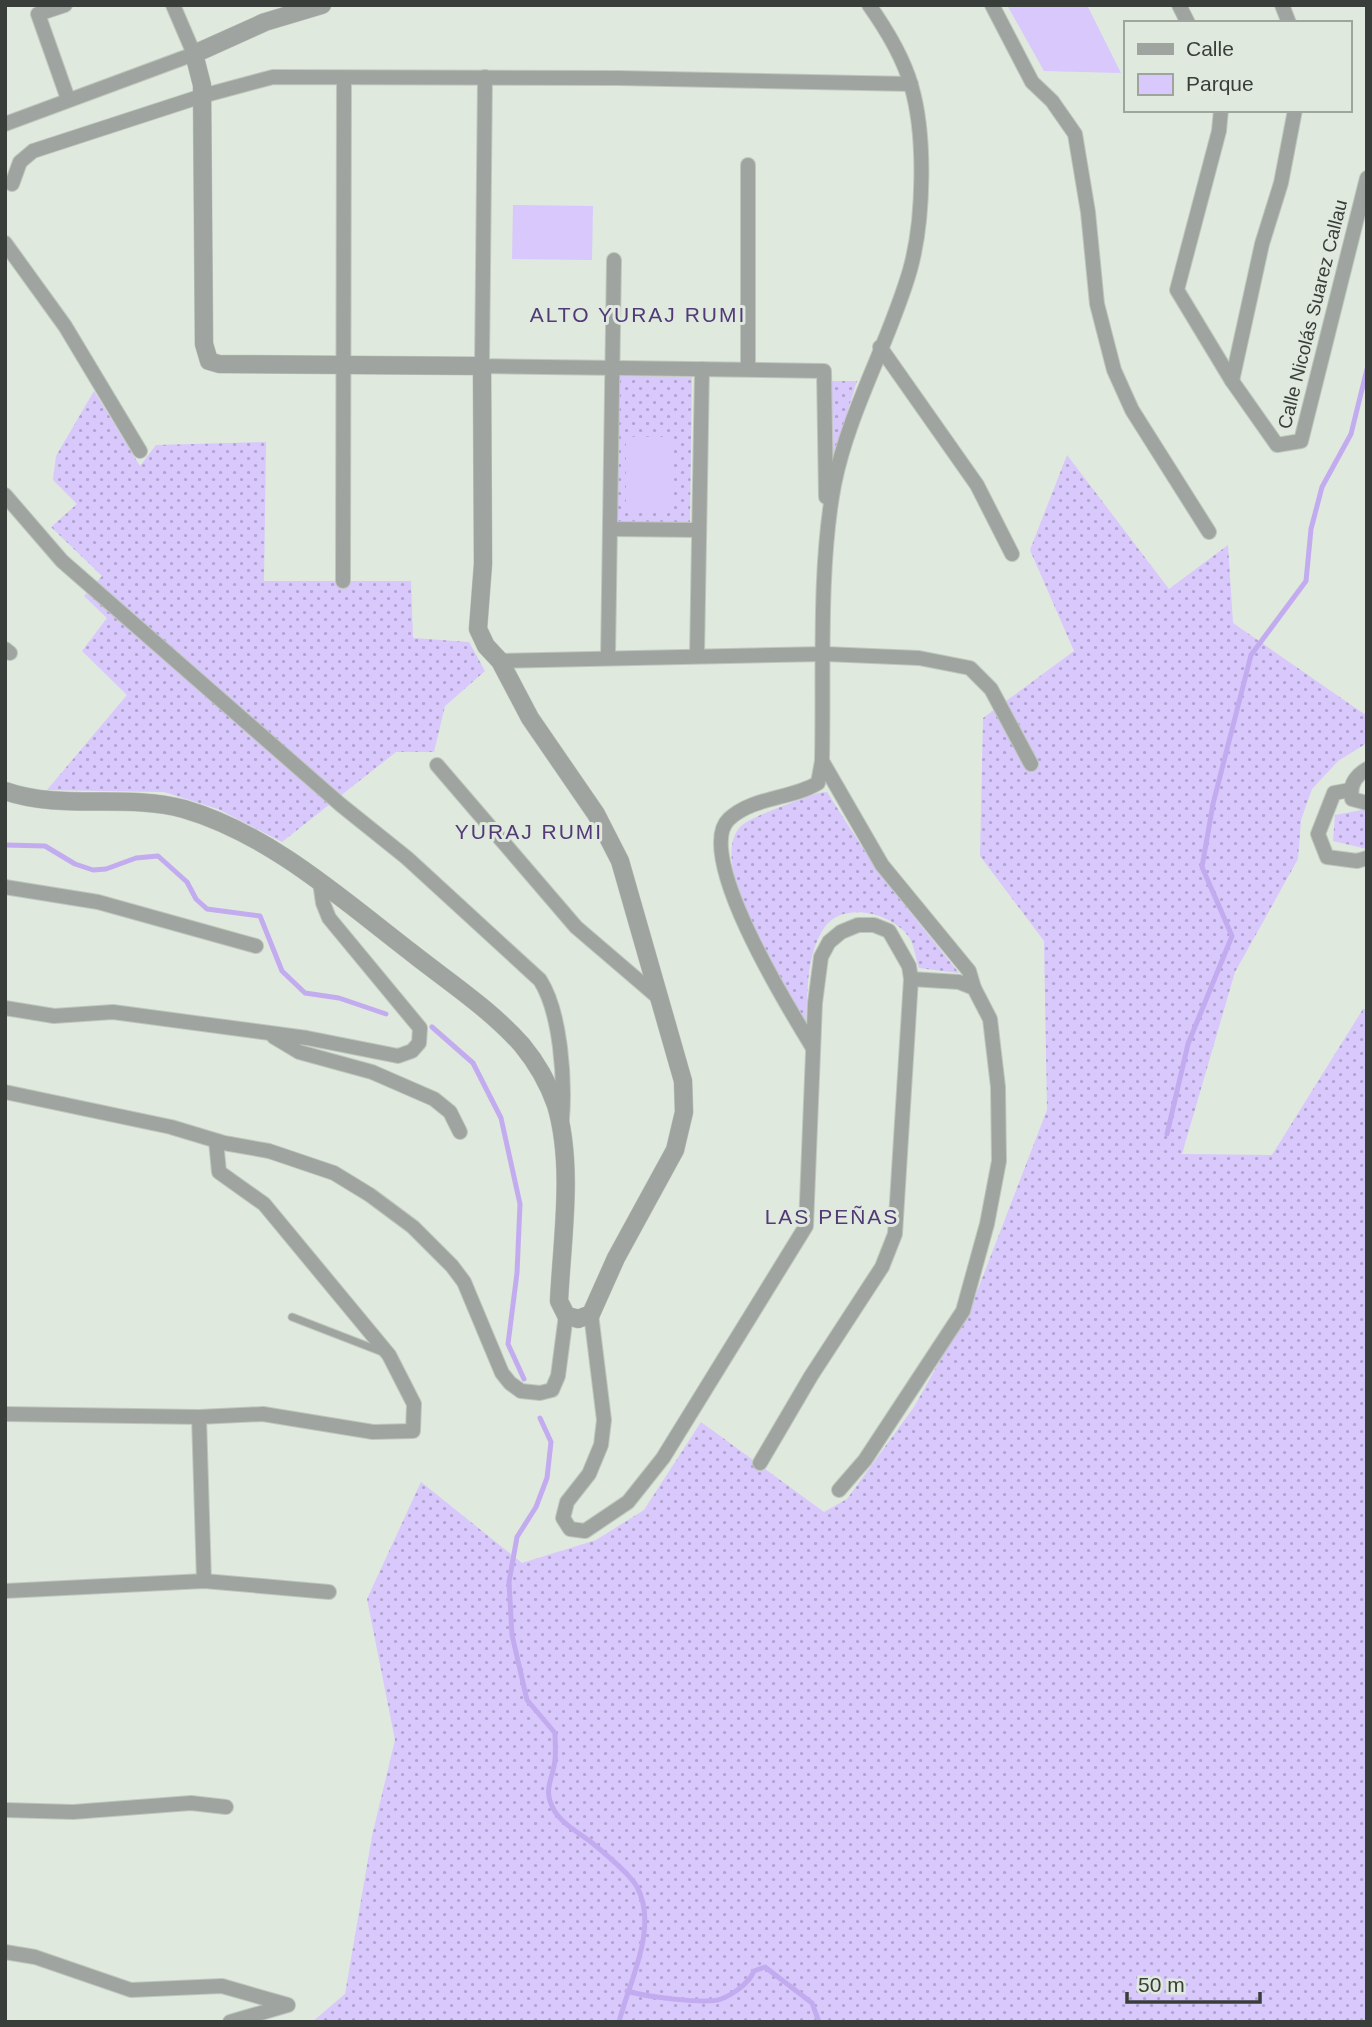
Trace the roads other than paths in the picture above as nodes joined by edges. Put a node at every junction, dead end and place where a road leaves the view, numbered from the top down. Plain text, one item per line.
1 (65, 5) edge
2 (173, 5) edge
3 (322, 5) edge
4 (869, 5) edge
5 (992, 5) edge
6 (1179, 5) edge
7 (1187, 21) edge
8 (194, 54) junction
9 (485, 77) junction
10 (344, 78) junction
11 (911, 84) junction
12 (202, 96) junction
13 (68, 99) junction
14 (1221, 112) edge
15 (1295, 112) edge
16 (7, 125) edge
17 (748, 165) dead end
18 (1367, 178) edge
19 (12, 184) dead end
20 (5, 243) edge
21 (614, 260) dead end
22 (880, 347) junction
23 (342, 363) junction
24 (482, 366) junction
25 (612, 368) junction
26 (702, 369) junction
27 (748, 369) junction
28 (1232, 381) junction
29 (140, 451) dead end
30 (5, 495) edge
31 (610, 529) junction
32 (699, 530) junction
33 (1209, 532) dead end
34 (827, 544) junction
35 (1012, 554) dead end
36 (342, 581) dead end
37 (825, 654) junction
38 (697, 656) junction
39 (608, 657) junction
40 (500, 661) junction
41 (822, 761) junction
42 (1031, 764) dead end
43 (437, 765) dead end
44 (1367, 769) edge
45 (1350, 790) junction
46 (5, 791) edge
47 (1367, 803) edge
48 (1367, 858) edge
49 (320, 882) junction
50 (5, 887) edge
51 (256, 946) dead end
52 (911, 979) junction
53 (974, 988) junction
54 (660, 999) junction
55 (5, 1008) edge
56 (266, 1033) junction
57 (814, 1049) junction
58 (5, 1092) edge
59 (561, 1131) junction
60 (460, 1132) dead end
61 (216, 1141) junction
62 (591, 1314) junction
63 (566, 1315) junction
64 (292, 1317) dead end
65 (389, 1355) junction
66 (5, 1414) edge
67 (199, 1417) junction
68 (760, 1463) dead end
69 (838, 1490) dead end
70 (204, 1581) junction
71 (5, 1591) edge
72 (329, 1592) dead end
73 (226, 1807) dead end
74 (5, 1810) edge
75 (5, 1952) edge
76 (230, 2022) edge

1 - 13 street
2 - 8 street
3 - 8 street
4 - 11 street
5 - 33 street
6 - 7 street
8 - 12 street
8 - 13 street
9 - 10 street
9 - 11 street
9 - 24 street
10 - 12 street
10 - 23 street
11 - 22 street
12 - 19 street
12 - 23 street
13 - 16 street
14 - 28 street
15 - 28 street
17 - 27 street
18 - 28 street, Calle Nicolás Suarez Callau
20 - 29 street
21 - 25 street
22 - 34 street
22 - 35 street
23 - 24 street
23 - 36 street
24 - 25 street
24 - 40 street
25 - 26 street
25 - 31 street
26 - 27 street
26 - 32 street
27 - 34 street
30 - 59 street
31 - 32 street
31 - 39 street
32 - 38 street
34 - 37 street
37 - 38 street
37 - 41 street
37 - 42 street
38 - 39 street
39 - 40 street
40 - 54 street
41 - 53 street
41 - 57 street
43 - 54 street
44 - 45 street
45 - 47 street
45 - 48 street
46 - 49 street
49 - 56 street
49 - 59 street
50 - 51 street
52 - 53 street
52 - 57 street
52 - 68 street
53 - 69 street
54 - 62 street
55 - 56 street
56 - 60 street
57 - 62 street
58 - 61 street
59 - 63 street
61 - 63 street
61 - 65 street
62 - 63 street
64 - 65 lane
65 - 67 street
66 - 67 street
67 - 70 street
70 - 71 street
70 - 72 street
73 - 74 street
75 - 76 street

